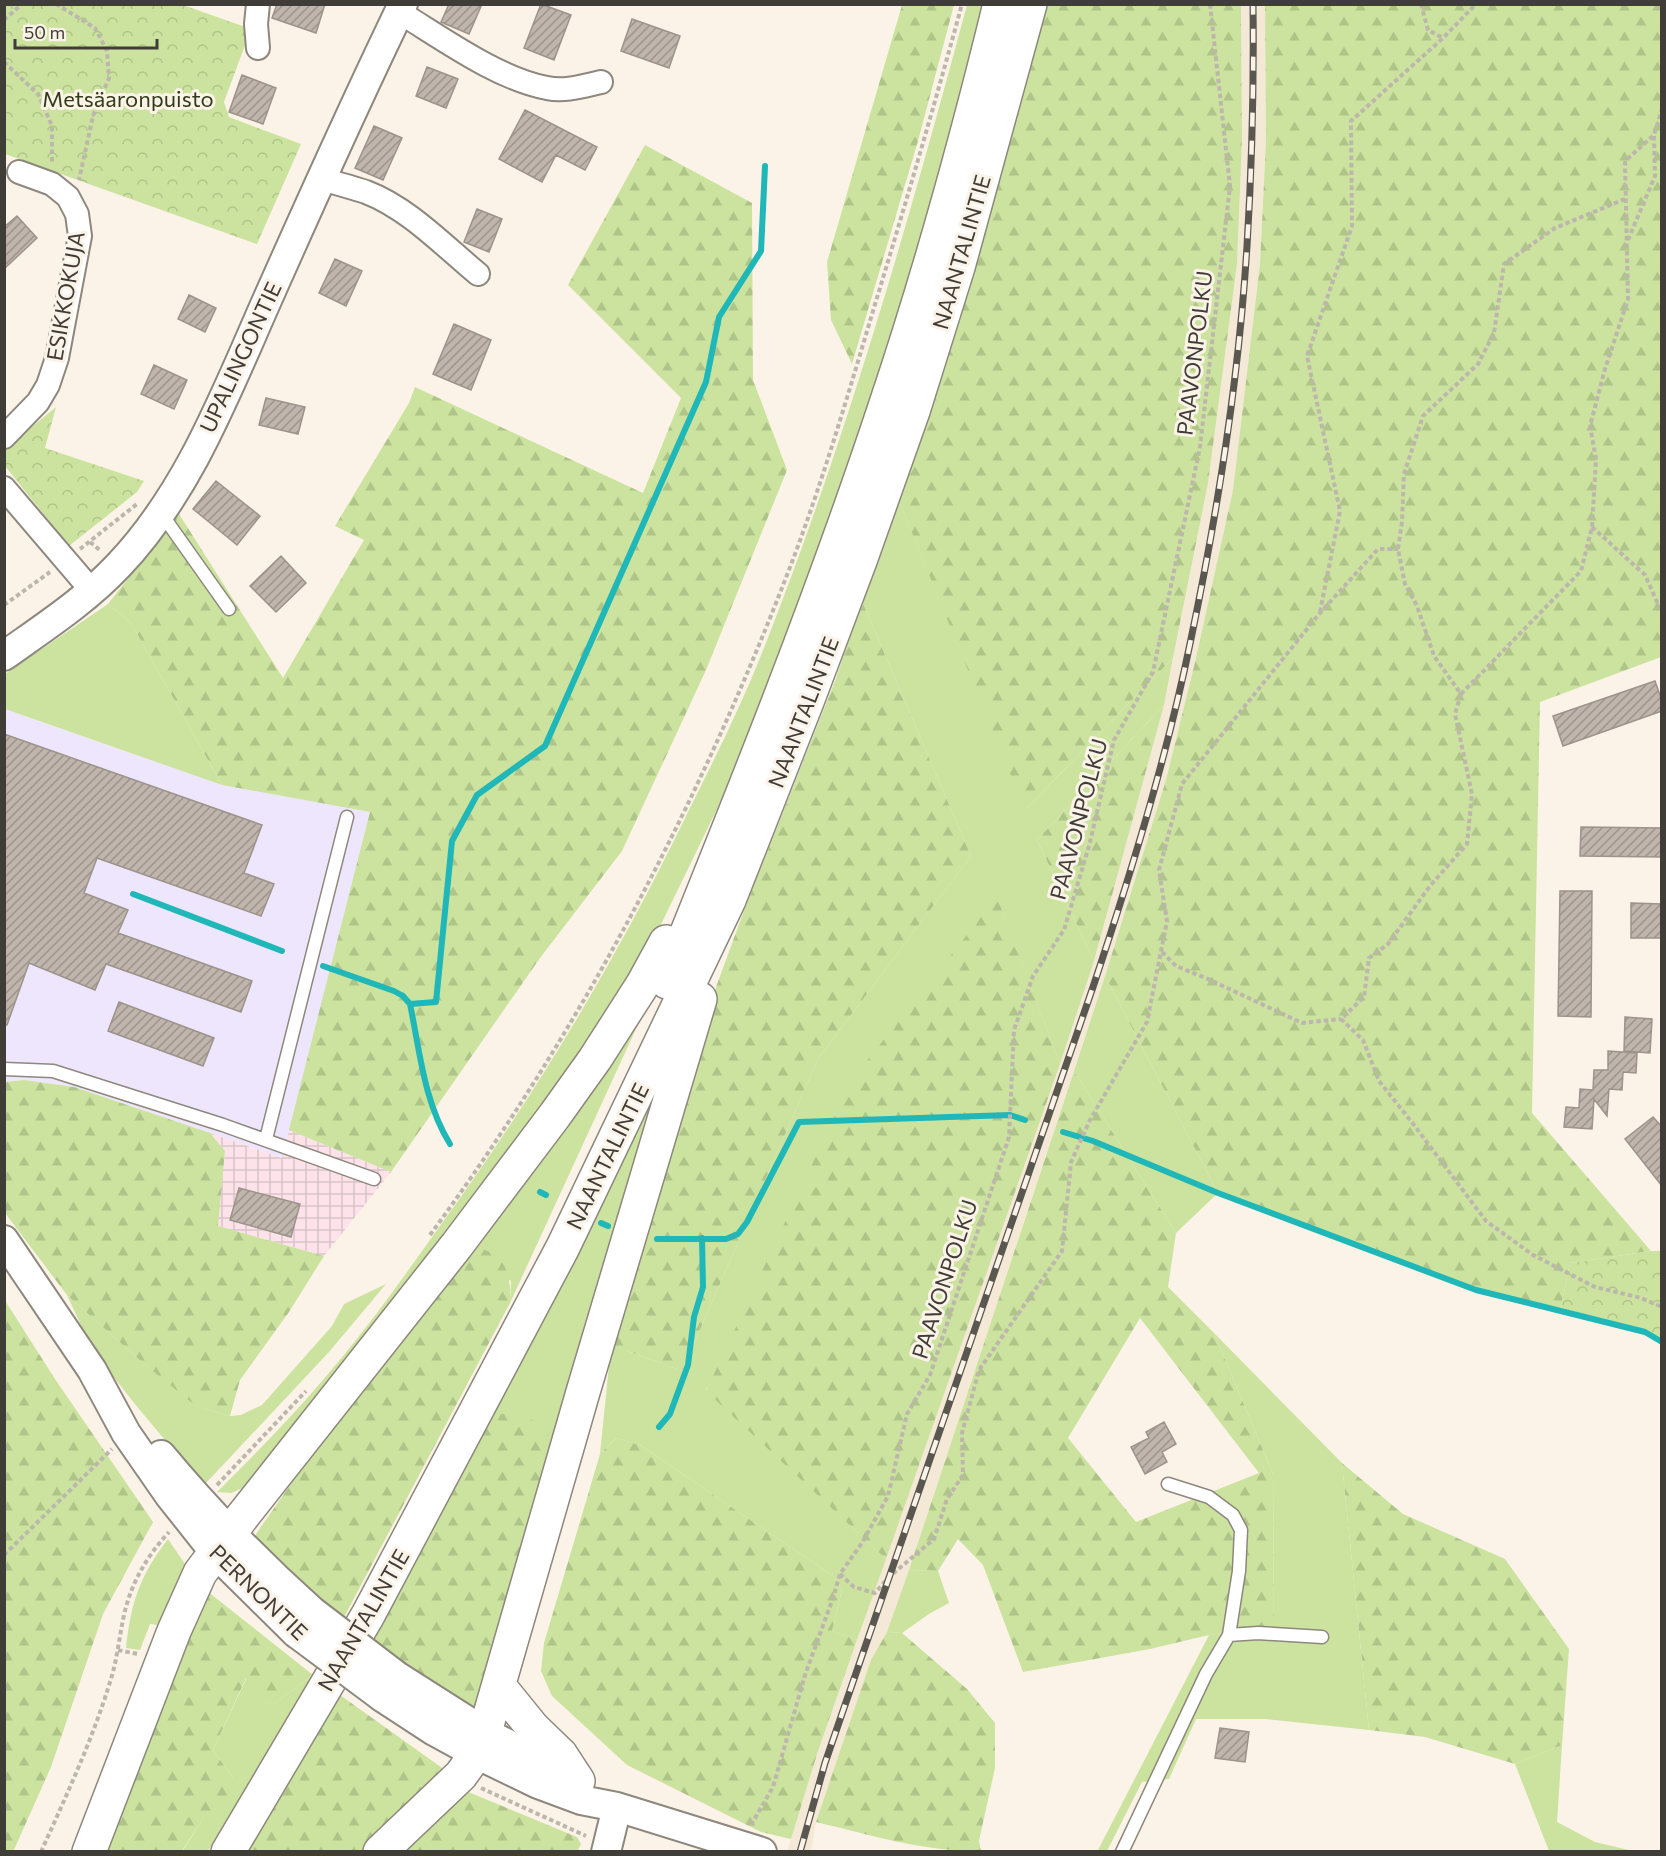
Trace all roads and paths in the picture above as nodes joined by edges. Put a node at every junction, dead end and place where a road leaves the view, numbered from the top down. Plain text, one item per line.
1 (21, 4) edge
2 (56, 4) edge
3 (258, 4) edge
4 (962, 4) edge
5 (1000, 4) edge
6 (1030, 4) edge
7 (1210, 4) edge
8 (1421, 4) edge
9 (1476, 4) edge
10 (401, 8) edge
11 (4, 20) edge
12 (1443, 38) junction
13 (258, 48) dead end
14 (4, 62) edge
15 (601, 82) dead end
16 (1662, 110) edge
17 (1654, 135) junction
18 (19, 172) dead end
19 (321, 179) junction
20 (52, 184) junction
21 (1624, 199) junction
22 (71, 204) junction
23 (1628, 241) junction
24 (478, 274) dead end
25 (4, 436) edge
26 (4, 488) edge
27 (152, 506) junction
28 (1592, 527) junction
29 (1398, 549) junction
30 (66, 560) junction
31 (92, 591) junction
32 (4, 605) edge
33 (229, 609) dead end
34 (1662, 613) edge
35 (1319, 614) junction
36 (4, 656) edge
37 (1461, 694) junction
38 (347, 817) dead end
39 (728, 831) junction
40 (729, 900) junction
41 (1161, 952) junction
42 (1341, 1019) junction
43 (4, 1069) edge
44 (266, 1139) junction
45 (374, 1179) dead end
46 (427, 1238) dead end
47 (4, 1240) edge
48 (1662, 1307) edge
49 (312, 1384) dead end
50 (490, 1385) junction
51 (117, 1445) dead end
52 (1168, 1484) dead end
53 (216, 1485) dead end
54 (169, 1532) dead end
55 (223, 1542) junction
56 (4, 1555) edge
57 (840, 1574) junction
58 (1229, 1635) junction
59 (1322, 1637) dead end
60 (118, 1650) junction
61 (143, 1655) dead end
62 (499, 1686) junction
63 (480, 1743) junction
64 (578, 1781) junction
65 (617, 1807) junction
66 (753, 1849) edge
67 (41, 1851) edge
68 (89, 1851) edge
69 (228, 1851) edge
70 (380, 1851) edge
71 (606, 1851) edge
72 (1122, 1851) edge

1 - 11 path
2 - 22 path
3 - 13 street
4 - 46 path
5 - 39 main road, NAANTALINTIE
6 - 40 main road, NAANTALINTIE
7 - 57 path, PAAVONPOLKU
8 - 12 path
9 - 12 path
10 - 15 street
10 - 19 street, UPALINGONTIE
12 - 35 path
14 - 20 path
16 - 17 path
17 - 21 path
17 - 23 path
18 - 20 street, ESIKKOKUJA
19 - 24 street
19 - 27 street, UPALINGONTIE
20 - 22 street, ESIKKOKUJA
21 - 23 path
21 - 29 path
22 - 25 street, ESIKKOKUJA
23 - 28 path
26 - 30 street
27 - 30 path
27 - 31 street, UPALINGONTIE
27 - 33 lane
28 - 34 path
28 - 37 path
29 - 35 path
29 - 37 path
30 - 31 street
30 - 32 path
31 - 36 street, UPALINGONTIE
35 - 41 path
37 - 42 path
38 - 44 lane
39 - 50 main road, NAANTALINTIE
39 - 55 main road
40 - 50 main road, NAANTALINTIE
40 - 62 main road
41 - 42 path
41 - 57 path
42 - 48 path
43 - 44 lane
44 - 45 lane
47 - 55 street, PERNONTIE
49 - 53 path
50 - 69 main road, NAANTALINTIE
51 - 56 path
52 - 58 lane
54 - 60 path
55 - 63 street, PERNONTIE, bridge
55 - 68 main road
57 - 66 path, PAAVONPOLKU
58 - 59 lane
58 - 72 lane
60 - 61 path
60 - 67 path
62 - 63 main road
62 - 64 main road
63 - 64 street, PERNONTIE
63 - 65 street, PERNONTIE
63 - 70 main road
64 - 65 street, PERNONTIE
65 - 66 street, PERNONTIE
65 - 71 street

